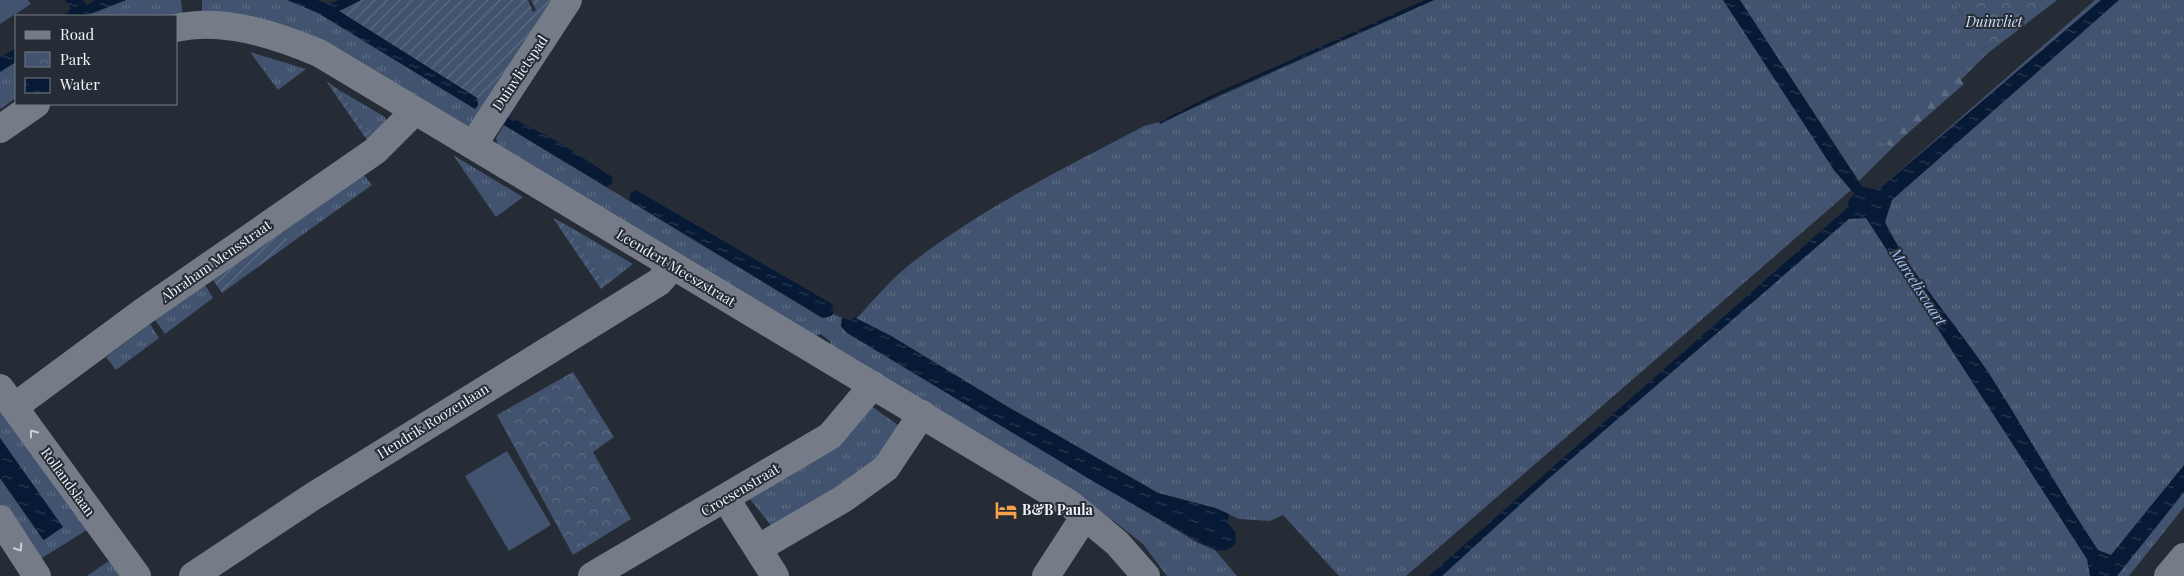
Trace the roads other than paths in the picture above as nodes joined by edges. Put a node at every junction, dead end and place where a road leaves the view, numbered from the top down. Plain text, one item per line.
1 (568, 0) edge
2 (178, 28) edge
3 (35, 105) edge
4 (415, 111) junction
5 (0, 129) edge
6 (473, 145) junction
7 (673, 266) junction
8 (873, 385) junction
9 (7, 398) edge
10 (922, 414) junction
11 (726, 499) junction
12 (1085, 516) junction
13 (0, 519) edge
14 (759, 548) junction
15 (2184, 557) edge
16 (37, 576) edge
17 (137, 576) edge
18 (193, 576) edge
19 (592, 576) edge
20 (776, 576) edge
21 (1046, 576) edge
22 (1146, 576) edge
23 (2168, 576) edge

1 - 6 street, Duinvlietspad
2 - 4 street, Leendert Meeszstraat
3 - 5 street
4 - 6 street, Leendert Meeszstraat
4 - 9 street, Abraham Mensstraat
6 - 7 street, Leendert Meeszstraat
7 - 8 street, Leendert Meeszstraat
7 - 18 street, Hendrik Roozenlaan
8 - 10 street, Leendert Meeszstraat
8 - 11 street, Croesenstraat
17 -> 9 street, Rollandslaan
10 - 12 street, Leendert Meeszstraat
10 - 14 street
11 - 14 street
11 - 19 street, Croesenstraat
12 - 21 street
12 - 22 street, Leendert Meeszstraat
13 -> 16 street
14 - 20 street
15 - 23 street

